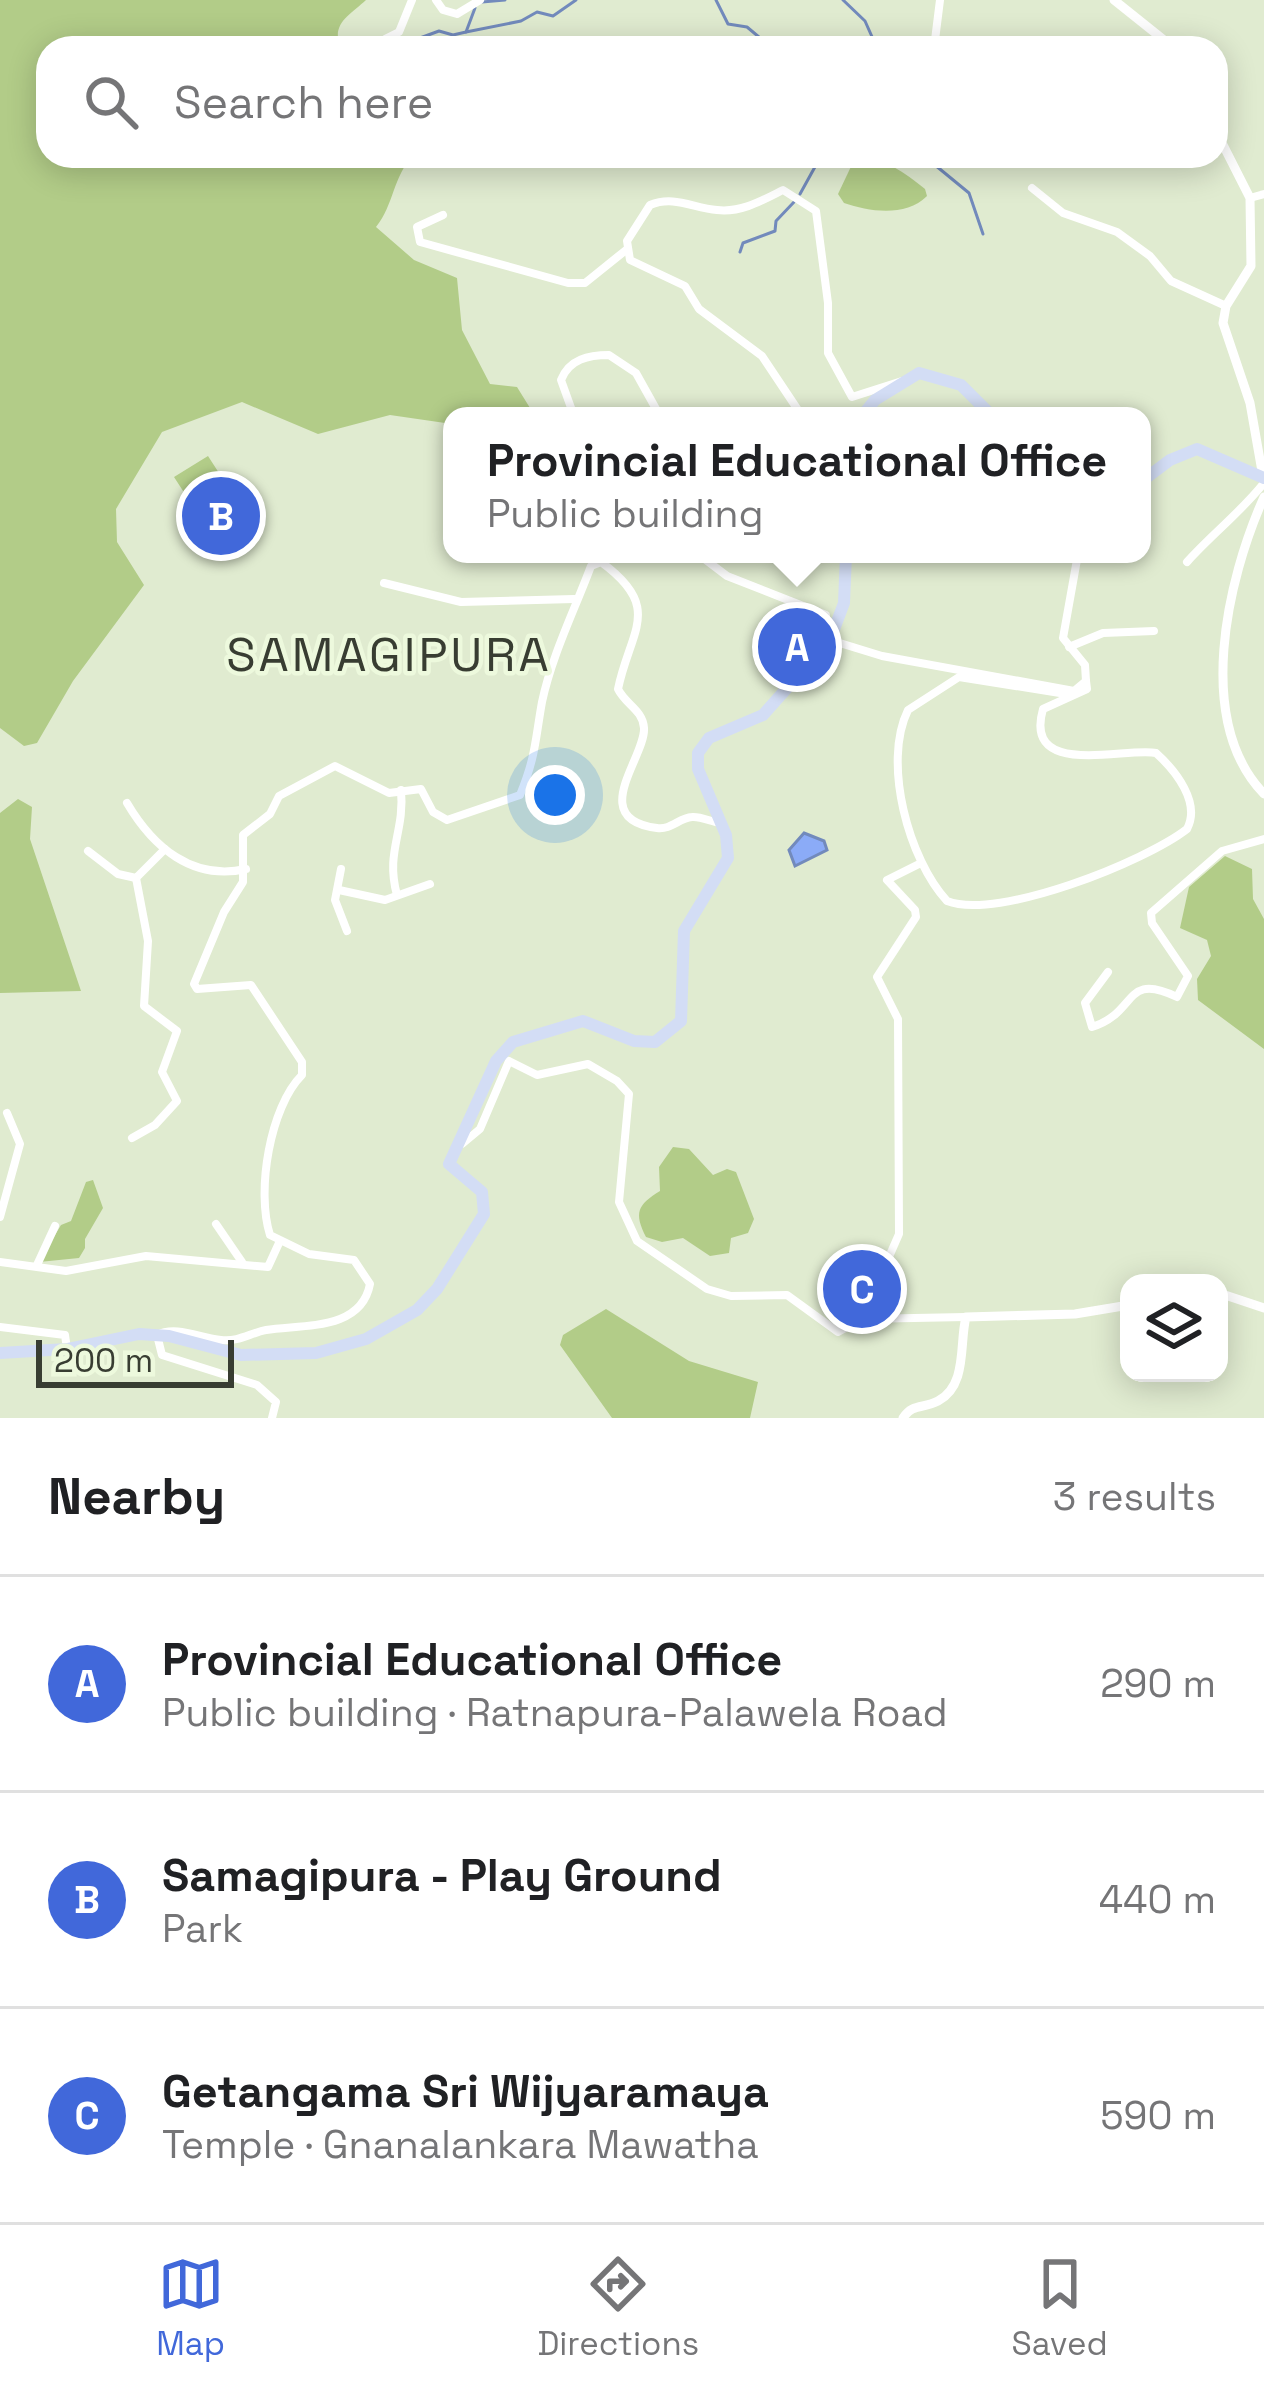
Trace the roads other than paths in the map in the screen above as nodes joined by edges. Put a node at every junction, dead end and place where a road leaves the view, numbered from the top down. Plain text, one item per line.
1 (412, 0) edge
2 (436, 0) edge
3 (480, 0) edge
4 (940, 0) edge
5 (1114, 0) edge
6 (391, 36) edge
7 (936, 36) edge
8 (1159, 36) edge
9 (1228, 155) edge
10 (1032, 188) dead end
11 (1264, 194) edge
12 (1250, 198) junction
13 (443, 215) dead end
14 (626, 250) junction
15 (1226, 306) junction
16 (903, 381) junction
17 (571, 407) edge
18 (655, 407) edge
19 (796, 407) edge
20 (867, 407) edge
21 (984, 407) edge
22 (1151, 474) edge
23 (1264, 479) edge
24 (1264, 497) edge
25 (1187, 562) dead end
26 (598, 563) edge
27 (602, 563) edge
28 (710, 563) edge
29 (846, 563) edge
30 (1076, 563) edge
31 (384, 583) dead end
32 (574, 599) junction
33 (1154, 631) dead end
34 (831, 639) junction
35 (1069, 647) junction
36 (1086, 681) junction
37 (1074, 691) junction
38 (401, 790) junction
39 (1264, 794) edge
40 (127, 803) dead end
41 (720, 823) junction
42 (1264, 839) edge
43 (165, 849) junction
44 (88, 851) dead end
45 (922, 862) junction
46 (246, 869) junction
47 (341, 869) dead end
48 (136, 878) junction
49 (430, 884) dead end
50 (339, 890) junction
51 (397, 895) junction
52 (347, 931) dead end
53 (1108, 972) dead end
54 (7, 1114) dead end
55 (132, 1138) dead end
56 (457, 1145) junction
57 (0, 1216) edge
58 (216, 1224) dead end
59 (56, 1226) dead end
60 (279, 1244) junction
61 (0, 1262) edge
62 (242, 1263) junction
63 (37, 1264) junction
64 (1228, 1296) edge
65 (1120, 1306) edge
66 (1264, 1308) edge
67 (967, 1317) junction
68 (883, 1318) junction
69 (0, 1328) edge
70 (157, 1335) junction
71 (67, 1349) junction
72 (0, 1352) edge
73 (272, 1418) edge
74 (903, 1418) edge

1 - 6 street
2 - 3 street
4 - 7 street
5 - 8 street
9 - 12 street
10 - 15 street
11 - 12 street
12 - 15 street
13 - 14 street
14 - 16 street
14 - 19 street
15 - 23 street
16 - 20 main road
16 - 21 main road
17 - 18 street
22 - 23 main road
23 - 25 street
24 - 39 street
26 - 32 street
27 - 41 street
28 - 34 street
29 - 34 main road
30 - 35 street
31 - 32 street
32 - 38 street
33 - 35 street
34 - 37 street
34 - 41 main road
35 - 36 street
36 - 37 street
36 - 45 street
37 - 45 street
38 - 46 street
38 - 51 street
40 - 43 street
41 - 56 main road
42 - 53 street
43 - 46 street
43 - 48 street
44 - 48 street
45 - 68 street
46 - 60 street
47 - 50 street
48 - 55 street
49 - 51 street
50 - 51 street
50 - 52 street
54 - 57 street
56 - 68 street
56 - 70 main road
58 - 62 street
59 - 63 street
60 - 62 street
60 - 70 street
61 - 63 street
62 - 63 street
64 - 66 street
65 - 67 street
67 - 68 street
67 - 74 street
69 - 71 street
70 - 71 main road
70 - 73 street
71 - 72 main road

